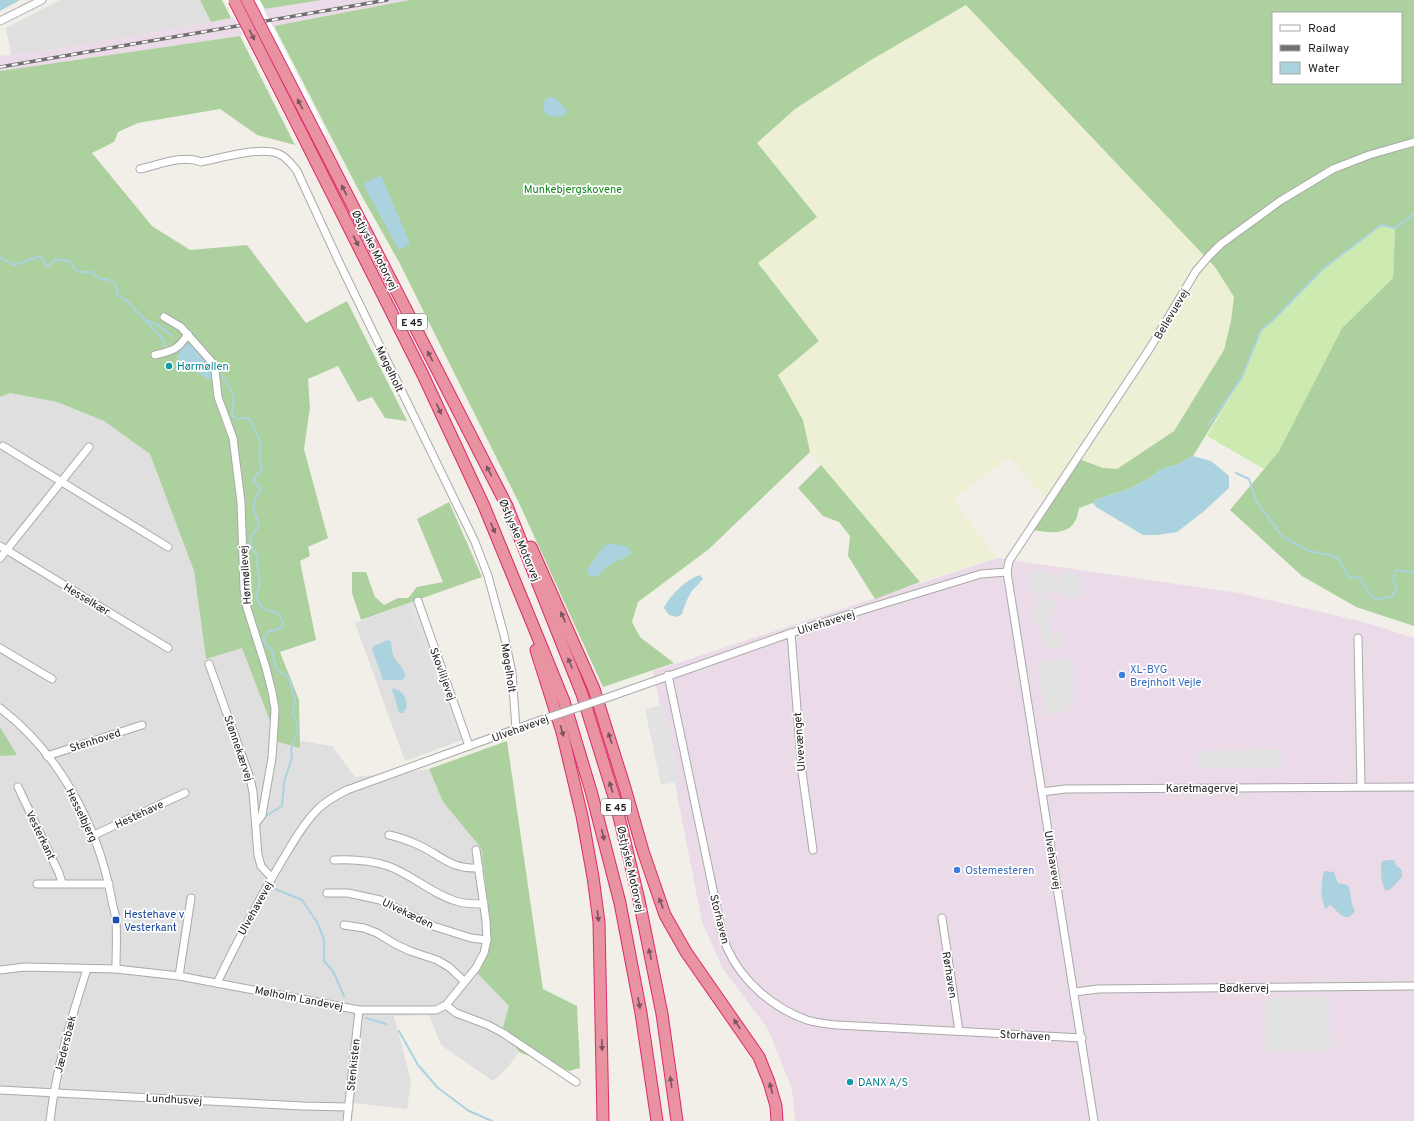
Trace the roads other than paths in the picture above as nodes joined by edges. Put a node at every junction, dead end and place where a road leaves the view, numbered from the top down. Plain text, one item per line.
1 (42, 0) edge
2 (234, 0) edge
3 (247, 0) edge
4 (0, 21) edge
5 (1414, 142) edge
6 (140, 169) dead end
7 (164, 317) dead end
8 (188, 334) junction
9 (155, 355) dead end
10 (3, 446) dead end
11 (89, 447) dead end
12 (62, 482) junction
13 (507, 506) junction
14 (168, 547) dead end
15 (3, 548) edge
16 (0, 558) edge
17 (1007, 572) junction
18 (518, 586) junction
19 (418, 601) dead end
20 (791, 633) junction
21 (1358, 638) dead end
22 (0, 648) edge
23 (168, 648) dead end
24 (209, 664) dead end
25 (668, 676) junction
26 (52, 680) dead end
27 (0, 708) edge
28 (142, 725) dead end
29 (516, 729) junction
30 (469, 746) junction
31 (47, 756) junction
32 (18, 787) dead end
33 (1361, 787) junction
34 (1414, 787) edge
35 (1042, 792) junction
36 (185, 793) dead end
37 (256, 823) junction
38 (94, 835) junction
39 (389, 835) dead end
40 (476, 850) dead end
41 (813, 850) dead end
42 (334, 860) dead end
43 (479, 868) junction
44 (272, 878) junction
45 (62, 883) junction
46 (37, 884) dead end
47 (109, 884) junction
48 (327, 893) dead end
49 (191, 898) dead end
50 (484, 904) junction
51 (942, 918) dead end
52 (344, 925) dead end
53 (487, 940) junction
54 (87, 969) junction
55 (116, 969) junction
56 (0, 970) edge
57 (179, 976) junction
58 (464, 981) junction
59 (217, 983) junction
60 (1414, 986) edge
61 (1075, 992) junction
62 (446, 1005) junction
63 (360, 1010) junction
64 (959, 1031) junction
65 (1082, 1038) junction
66 (576, 1082) dead end
67 (0, 1090) edge
68 (53, 1093) junction
69 (349, 1107) junction
70 (50, 1121) edge
71 (347, 1121) edge
72 (603, 1121) edge
73 (657, 1121) edge
74 (677, 1121) edge
75 (777, 1121) edge
76 (1094, 1121) edge

1 - 4 street
2 -> 18 highway, Østjyske Motorvej / E 45, bridge
13 -> 3 highway, Østjyske Motorvej / E 45, bridge
5 - 17 street, Bellevuevej
6 - 29 street, Møgelholt
7 - 8 street, Hørmøllevej
8 - 9 street
8 - 37 street, Hørmøllevej
10 - 12 street
11 - 12 street
12 - 14 street
12 - 15 street
74 -> 13 highway, Østjyske Motorvej / E 45
75 -> 13 highway
15 - 16 street
15 - 23 street, Hesselkær
17 - 20 street, Ulvehavevej
17 - 35 street, Ulvehavevej
18 -> 72 highway
18 -> 73 highway, Østjyske Motorvej / E 45
19 - 30 street, Skovliljevej
20 - 25 street, Ulvehavevej
20 - 41 street, Ulvevænget
21 - 33 street
22 - 26 street
24 - 37 street, Stønnekærvej
25 - 29 street, Ulvehavevej, bridge
25 - 64 street, Storhaven
27 - 31 street, Hesselbjerg
28 - 31 street, Stenhoved
29 - 30 street, Ulvehavevej
30 - 44 street, Ulvehavevej
31 - 38 street, Hesselbjerg
32 - 45 street, Vesterkant
33 - 34 street, Karetmagervej
33 - 35 street, Karetmagervej
35 - 61 street, Ulvehavevej
36 - 38 street, Hestehave
37 - 44 street, Stønnekærvej
38 - 47 street, Hesselbjerg
39 - 43 street
40 - 43 street
42 - 50 street
43 - 50 street
44 - 59 street, Ulvehavevej
45 - 46 street
45 - 47 street
47 - 55 street, Hesselbjerg
48 - 53 street, Ulvekæden
49 - 57 street
50 - 53 street
51 - 64 street, Rørhaven
52 - 58 street
53 - 58 street
54 - 55 street, Mølholm Landevej
54 - 56 street, Mølholm Landevej
54 - 68 street, Jædersbæk
55 - 57 street, Mølholm Landevej
57 - 59 street, Mølholm Landevej
58 - 62 street
59 - 63 street, Mølholm Landevej
60 - 61 street, Bødkervej
61 - 65 street, Ulvehavevej
62 - 63 street, Mølholm Landevej
62 - 66 street
63 - 69 street, Stenkisten
64 - 65 street, Storhaven
65 - 76 street, Ulvehavevej
67 - 68 street, Lundhusvej
68 - 69 street, Lundhusvej
68 - 70 street, Jædersbæk
69 - 71 street, Stenkisten

